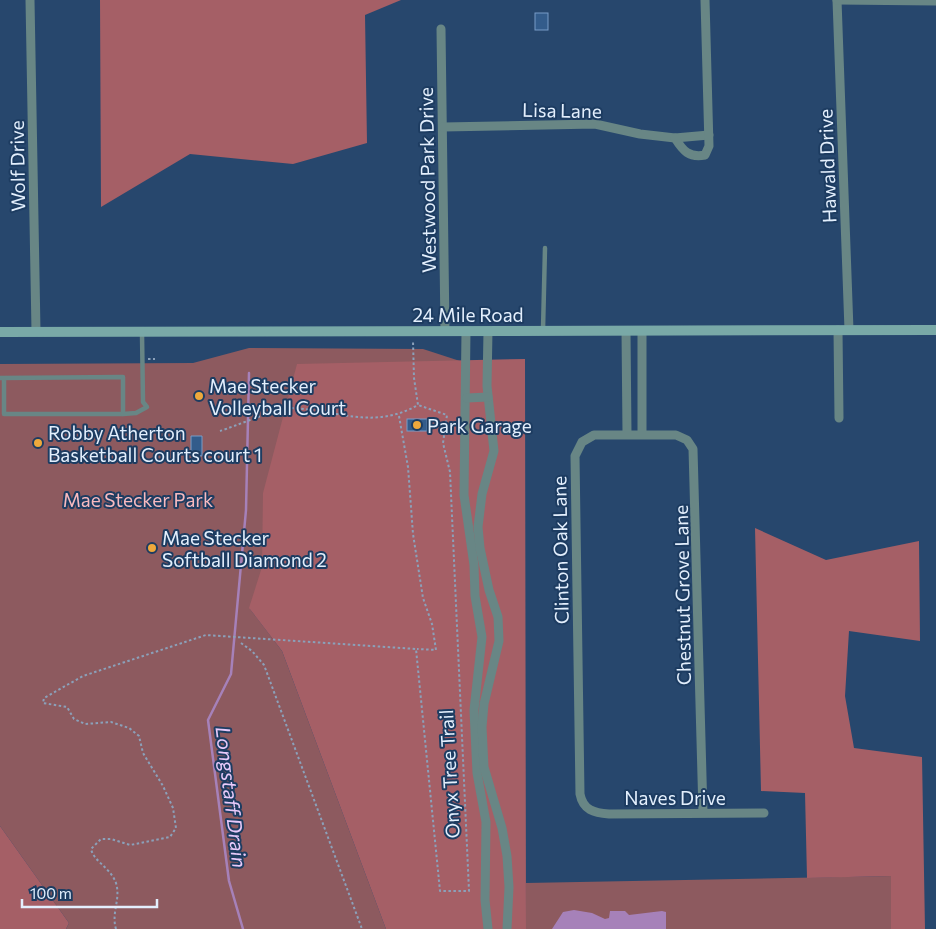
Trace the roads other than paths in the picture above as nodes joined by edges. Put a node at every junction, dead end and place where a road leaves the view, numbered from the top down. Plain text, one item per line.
1 (30, 0) edge
2 (706, 0) edge
3 (837, 0) edge
4 (936, 1) edge
5 (440, 29) dead end
6 (443, 127) junction
7 (709, 135) junction
8 (676, 138) junction
9 (545, 248) dead end
10 (844, 330) junction
11 (936, 330) edge
12 (36, 331) junction
13 (142, 331) junction
14 (445, 331) junction
15 (466, 331) junction
16 (488, 331) junction
17 (543, 331) junction
18 (626, 331) junction
19 (642, 331) junction
20 (0, 332) edge
21 (2, 378) edge
22 (488, 397) junction
23 (467, 398) junction
24 (123, 414) junction
25 (840, 418) dead end
26 (627, 434) junction
27 (642, 434) junction
28 (475, 543) junction
29 (480, 767) junction
30 (587, 808) joint
31 (703, 813) junction
32 (764, 813) dead end
33 (488, 929) edge
34 (507, 929) edge

1 - 12 street, Wolf Drive
2 - 7 street
3 - 4 street
3 - 10 street, Hawald Drive
5 - 6 street, Westwood Park Drive
6 - 8 street, Lisa Lane
6 - 14 street, Westwood Park Drive
7 - 8 street, Lisa Lane
7 - 8 street
9 - 17 lane
10 - 11 street, 24 Mile Road
10 - 19 street, 24 Mile Road
10 - 25 street, Hawald Drive
12 - 13 street, 24 Mile Road
12 - 20 street, 24 Mile Road
13 - 14 street, 24 Mile Road
13 - 24 lane
14 - 15 street, 24 Mile Road
15 - 16 street, 24 Mile Road
15 - 23 street
16 - 17 street, 24 Mile Road
16 - 22 street
17 - 18 street, 24 Mile Road
18 - 19 street, 24 Mile Road
18 - 26 street
19 - 27 street
21 - 24 lane
21 - 24 lane
22 - 23 street
22 - 28 street
23 - 28 street
26 - 27 street, Chestnut Grove Lane
26 - 30 street, Clinton Oak Lane
27 - 31 street, Chestnut Grove Lane
28 - 29 street
28 - 29 street
29 - 33 street
29 - 34 street
30 - 31 street, Naves Drive
31 - 32 street, Naves Drive

